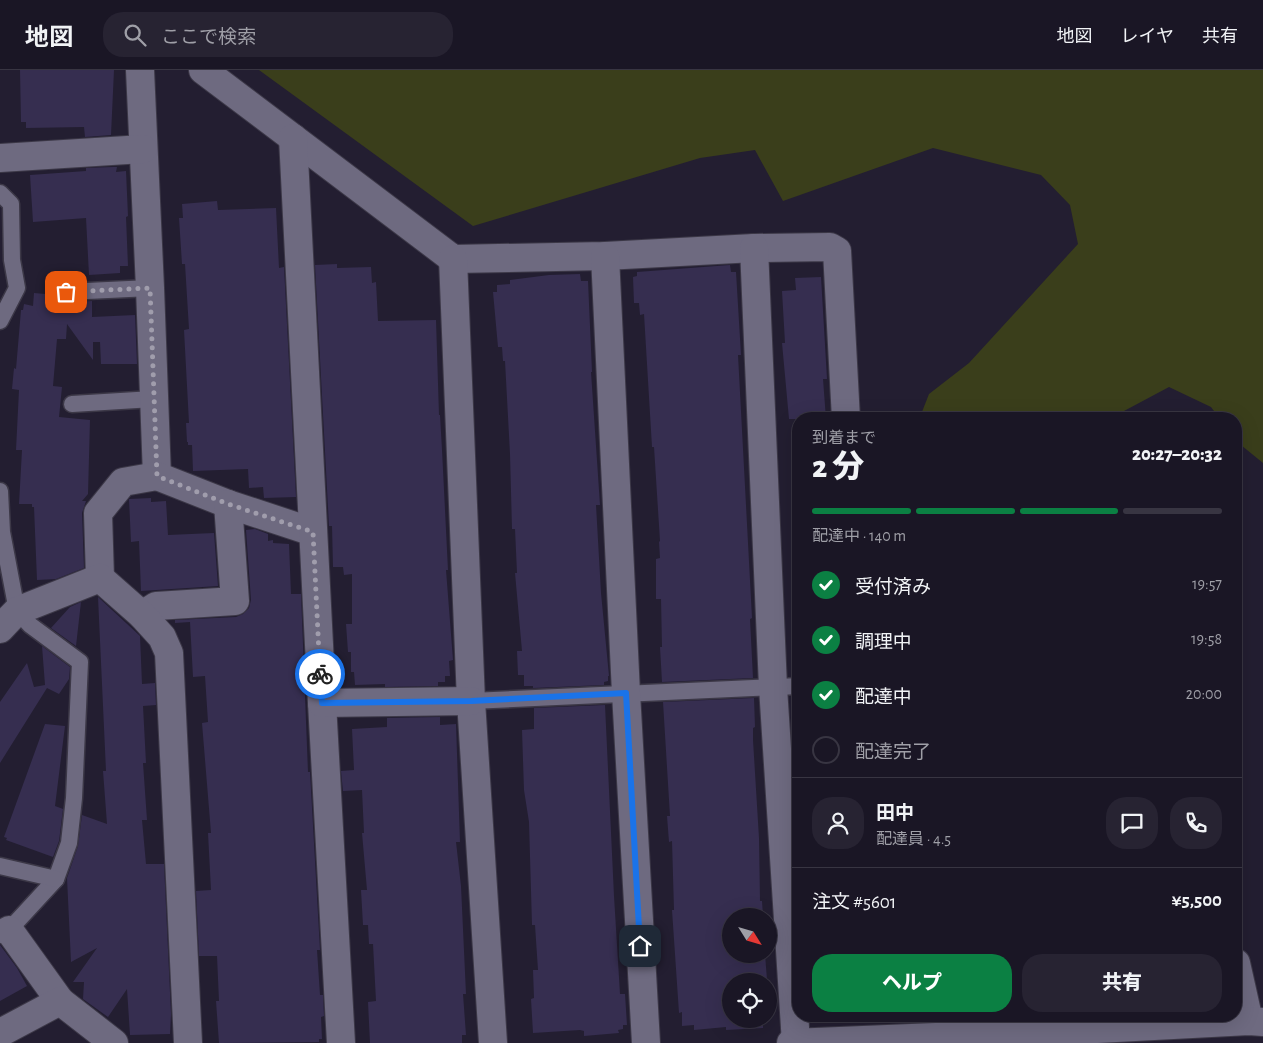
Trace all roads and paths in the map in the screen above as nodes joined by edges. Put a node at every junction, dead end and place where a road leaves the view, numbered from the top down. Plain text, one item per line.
1 (140, 70) edge
2 (203, 70) edge
3 (293, 138) junction
4 (143, 149) junction
5 (0, 158) edge
6 (0, 193) edge
7 (754, 248) junction
8 (605, 256) junction
9 (453, 259) junction
10 (150, 288) junction
11 (66, 292) dead end
12 (0, 321) edge
13 (153, 399) junction
14 (72, 404) dead end
15 (846, 412) edge
16 (157, 476) junction
17 (0, 491) edge
18 (228, 504) junction
19 (313, 532) junction
20 (100, 578) junction
21 (142, 615) junction
22 (8, 620) edge
23 (786, 686) edge
24 (626, 693) junction
25 (471, 701) junction
26 (322, 703) junction
27 (0, 866) edge
28 (56, 879) junction
29 (792, 900) edge
30 (3, 930) edge
31 (1242, 981) edge
32 (60, 1002) junction
33 (1242, 1021) edge
34 (1256, 1021) edge
35 (795, 1022) edge
36 (1091, 1022) edge
37 (943, 1026) edge
38 (0, 1033) edge
39 (984, 1039) edge
40 (114, 1043) edge
41 (188, 1043) edge
42 (341, 1043) edge
43 (493, 1043) edge
44 (646, 1043) edge
45 (791, 1043) edge
46 (796, 1043) edge

1 - 4 street
2 - 3 street
3 - 9 street
3 - 19 street
4 - 5 street
4 - 10 street
6 - 12 lane
7 - 8 street
7 - 15 street
7 - 23 street
8 - 9 street
8 - 24 street
9 - 25 street
10 - 11 lane
10 - 13 street
13 - 14 lane
13 - 16 street
16 - 18 street
16 - 20 street
17 - 22 lane
18 - 19 street
18 - 21 street
19 - 26 street
20 - 21 street
20 - 22 street
21 - 41 street
22 - 28 lane
23 - 24 lane
23 - 29 street
24 - 25 lane
24 - 44 street
25 - 26 street
25 - 43 street
26 - 42 street
27 - 28 lane
28 - 30 lane
30 - 32 street
31 - 34 street
32 - 38 street
32 - 40 street
33 - 34 street
35 - 46 street
36 - 39 street
37 - 39 street
37 - 46 street
45 - 46 street

